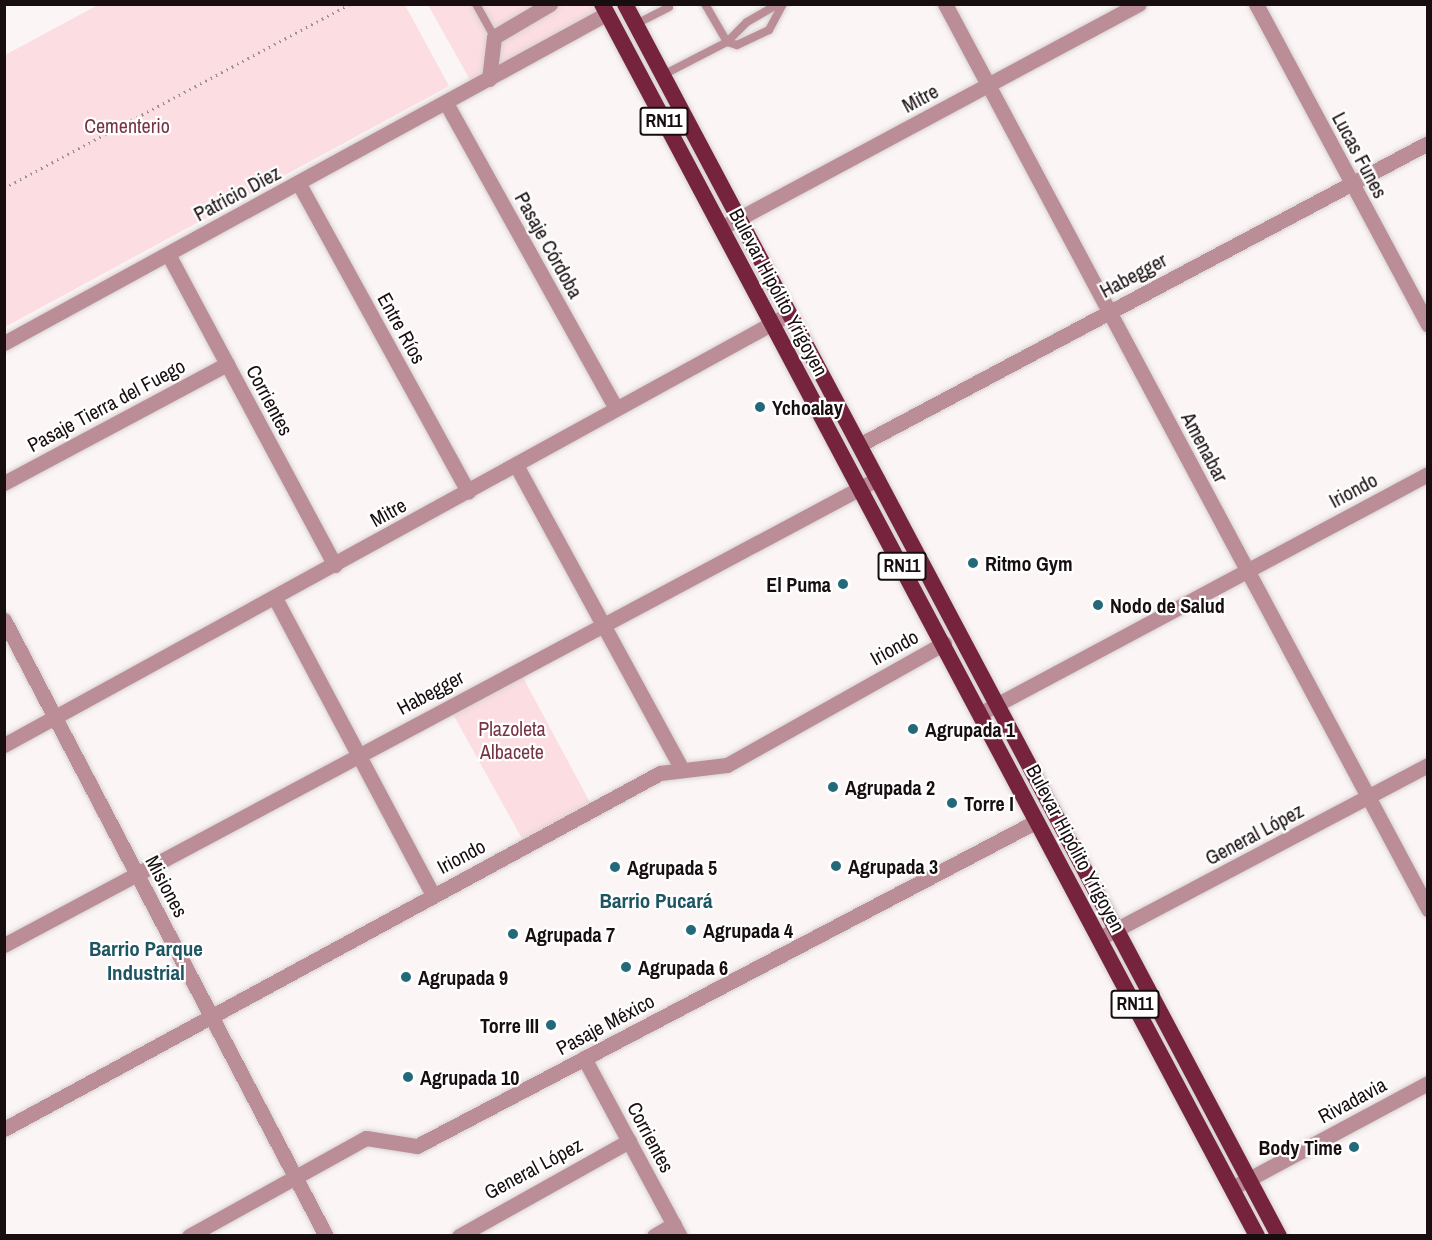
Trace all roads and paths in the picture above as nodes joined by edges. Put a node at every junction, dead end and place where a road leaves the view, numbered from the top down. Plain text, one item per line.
1 (350, 4) edge
2 (476, 4) edge
3 (550, 4) edge
4 (625, 4) edge
5 (705, 4) edge
6 (778, 4) edge
7 (783, 4) edge
8 (945, 4) edge
9 (1139, 4) edge
10 (1256, 4) edge
11 (669, 7) dead end
12 (604, 9) edge
13 (636, 24) junction
14 (494, 37) junction
15 (727, 42) junction
16 (663, 75) junction
17 (489, 79) junction
18 (988, 86) junction
19 (446, 103) junction
20 (1428, 143) edge
21 (1352, 183) junction
22 (299, 184) junction
23 (4, 188) edge
24 (738, 218) junction
25 (721, 228) junction
26 (168, 254) junction
27 (1109, 312) junction
28 (789, 314) junction
29 (771, 323) junction
30 (1428, 325) edge
31 (4, 343) edge
32 (227, 364) junction
33 (615, 408) junction
34 (859, 445) junction
35 (516, 465) junction
36 (1428, 474) edge
37 (877, 479) junction
38 (4, 483) edge
39 (859, 488) junction
40 (468, 492) junction
41 (335, 565) junction
42 (1247, 571) junction
43 (275, 598) junction
44 (4, 620) edge
45 (603, 625) junction
46 (944, 643) junction
47 (997, 704) junction
48 (981, 713) junction
49 (55, 717) junction
50 (4, 745) edge
51 (358, 754) junction
52 (1428, 765) edge
53 (682, 769) junction
54 (1368, 797) junction
55 (1037, 821) junction
56 (137, 873) junction
57 (433, 895) junction
58 (1428, 909) edge
59 (1117, 930) junction
60 (1100, 938) junction
61 (4, 945) edge
62 (211, 1016) junction
63 (584, 1058) junction
64 (1428, 1083) edge
65 (4, 1129) edge
66 (629, 1141) junction
67 (295, 1177) junction
68 (1249, 1179) junction
69 (1232, 1188) junction
70 (677, 1230) edge
71 (458, 1234) edge
72 (189, 1236) edge
73 (326, 1236) edge
74 (654, 1236) edge
75 (1257, 1236) edge
76 (1279, 1236) edge

1 - 23 path
2 - 14 lane
3 - 14 street
4 - 13 highway, Bulevar Hipólito Yrigoyen / RN11
5 - 15 lane
6 - 15 lane
7 - 15 lane
8 - 18 street, Amenabar
9 - 18 street, Mitre
10 - 21 street, Lucas Funes
11 - 13 lane
12 - 17 street, Patricio Diez
12 - 25 highway, Bulevar Hipólito Yrigoyen / RN11
13 - 16 highway, Bulevar Hipólito Yrigoyen / RN11
14 - 17 street
15 - 16 lane
16 - 24 highway, Bulevar Hipólito Yrigoyen / RN11
17 - 19 street, Patricio Diez
18 - 24 street, Mitre
18 - 27 street, Amenabar
19 - 22 street, Patricio Diez
19 - 33 street, Pasaje Córdoba
20 - 21 street, Habegger
21 - 27 street, Habegger
21 - 30 street, Lucas Funes
22 - 26 street, Patricio Diez
22 - 40 street, Entre Ríos
24 - 25 street, Mitre
24 - 28 highway, Bulevar Hipólito Yrigoyen / RN11
25 - 29 highway, Bulevar Hipólito Yrigoyen / RN11
26 - 31 street, Patricio Diez
26 - 32 street, Corrientes
27 - 34 street, Habegger
27 - 42 street, Amenabar
28 - 29 street, Mitre
28 - 34 highway, Bulevar Hipólito Yrigoyen / RN11
29 - 33 street, Mitre
29 - 39 highway, Bulevar Hipólito Yrigoyen / RN11
32 - 38 street, Pasaje Tierra del Fuego
32 - 41 street, Corrientes
33 - 35 street, Mitre
34 - 37 highway, Bulevar Hipólito Yrigoyen / RN11
35 - 40 street, Mitre
35 - 45 street
36 - 42 street, Iriondo
37 - 39 street, Habegger
37 - 47 highway, Bulevar Hipólito Yrigoyen / RN11
39 - 45 street, Habegger
39 - 46 highway, Bulevar Hipólito Yrigoyen / RN11
40 - 41 street, Mitre
41 - 43 street, Mitre
42 - 47 street, Iriondo
42 - 54 street, Amenabar
43 - 49 street, Mitre
43 - 51 street
44 - 49 street, Misiones
45 - 51 street, Habegger
45 - 53 street
46 - 48 highway, Bulevar Hipólito Yrigoyen / RN11
46 - 53 street, Iriondo
47 - 48 street, Iriondo
47 - 59 highway, Bulevar Hipólito Yrigoyen / RN11
48 - 55 highway, Bulevar Hipólito Yrigoyen / RN11
49 - 50 street, Mitre
49 - 56 street, Misiones
51 - 56 street, Habegger
51 - 57 street
52 - 54 street, General López
53 - 57 street, Iriondo
54 - 58 street, Amenabar
54 - 59 street, General López
55 - 60 highway, Bulevar Hipólito Yrigoyen / RN11
55 - 63 street, Pasaje México
56 - 61 street, Habegger
56 - 62 street, Misiones
57 - 62 street, Iriondo
59 - 60 street, General López
59 - 68 highway, Bulevar Hipólito Yrigoyen / RN11
60 - 69 highway, Bulevar Hipólito Yrigoyen / RN11
62 - 65 street, Iriondo
62 - 67 street, Misiones
63 - 66 street, Corrientes
63 - 67 street, Pasaje México
64 - 68 street, Rivadavia
66 - 70 street, Corrientes
66 - 71 street, General López
67 - 72 street, Pasaje México
67 - 73 street, Misiones
68 - 69 street, Rivadavia
68 - 76 highway, Bulevar Hipólito Yrigoyen / RN11
69 - 75 highway, Bulevar Hipólito Yrigoyen / RN11
70 - 74 street

